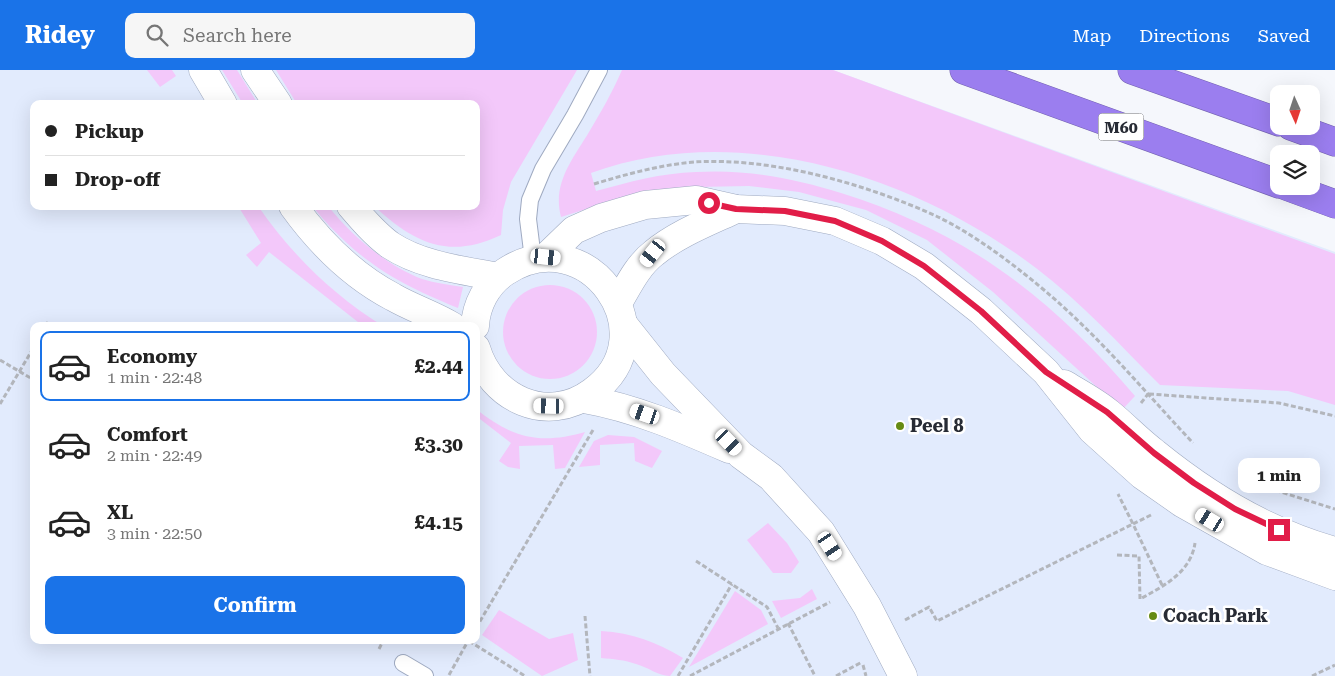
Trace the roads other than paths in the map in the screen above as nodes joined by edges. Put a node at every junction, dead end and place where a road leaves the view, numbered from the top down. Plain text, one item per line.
1 (203, 70) edge
2 (255, 70) edge
3 (599, 70) edge
4 (964, 70) edge
5 (1132, 70) edge
6 (221, 100) edge
7 (275, 100) edge
8 (1270, 119) edge
9 (1316, 135) edge
10 (1335, 142) edge
11 (1270, 181) edge
12 (1310, 195) edge
13 (1335, 204) edge
14 (736, 209) junction
15 (296, 210) edge
16 (355, 210) edge
17 (540, 258) junction
18 (498, 277) junction
19 (621, 314) junction
20 (444, 322) edge
21 (475, 322) edge
22 (480, 361) edge
23 (1046, 372) junction
24 (584, 399) junction
25 (742, 455) junction
26 (1335, 552) edge
27 (1335, 576) edge
28 (403, 662) dead end
29 (426, 676) edge
30 (903, 676) edge

1 - 6 street
2 - 7 street
3 - 17 lane
4 - 11 highway, M60
5 - 8 highway
9 - 10 highway
12 - 13 highway
14 - 17 street
14 - 19 street
14 - 23 street
15 - 20 street
16 - 18 street
17 - 18 street
17 - 19 street
18 - 21 street
19 - 24 street
19 - 25 street
22 - 24 street
23 - 26 street
23 - 27 street
24 - 25 street
25 - 30 street
28 - 29 lane

